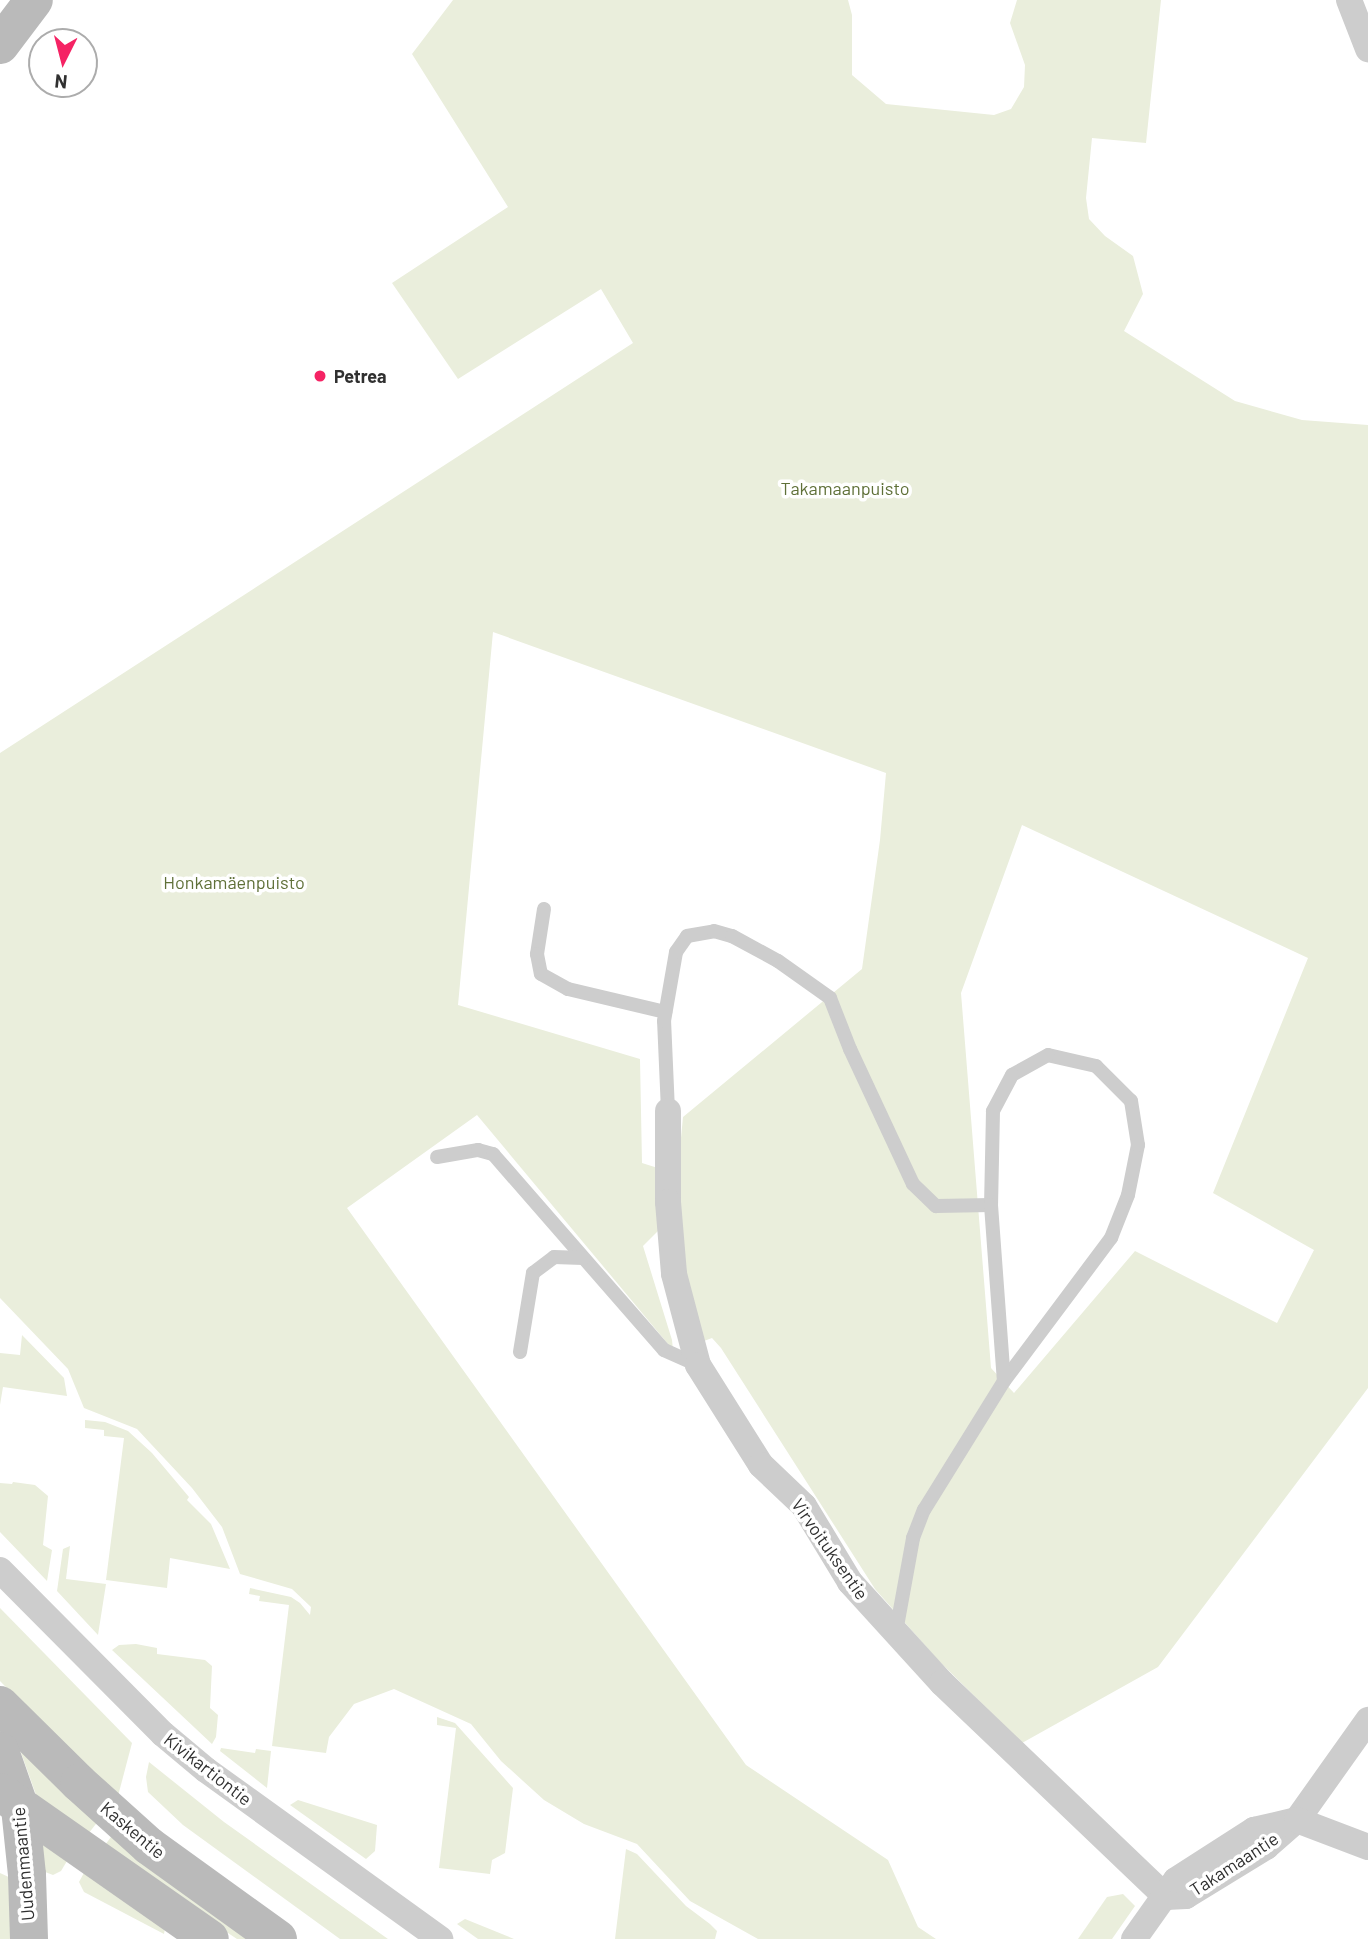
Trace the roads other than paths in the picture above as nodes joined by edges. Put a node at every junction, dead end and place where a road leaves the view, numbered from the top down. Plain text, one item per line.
1 (34, 0) edge
2 (1349, 0) edge
3 (0, 45) edge
4 (1368, 49) edge
5 (544, 909) dead end
6 (665, 1012) junction
7 (668, 1111) joint
8 (437, 1157) dead end
9 (991, 1205) junction
10 (583, 1258) junction
11 (520, 1352) dead end
12 (698, 1365) junction
13 (1004, 1381) junction
14 (0, 1570) edge
15 (895, 1633) junction
16 (0, 1705) edge
17 (1368, 1720) edge
18 (0, 1751) edge
19 (10, 1800) edge
20 (1297, 1820) junction
21 (1368, 1847) edge
22 (1166, 1897) junction
23 (29, 1939) edge
24 (210, 1939) edge
25 (278, 1939) edge
26 (440, 1939) edge
27 (1134, 1939) edge

1 - 3 main road
2 - 4 street
5 - 6 lane
6 - 7 lane
6 - 9 lane
7 - 12 street, Virvoituksentie
8 - 10 lane
9 - 13 lane
9 - 13 lane
10 - 11 lane
10 - 12 lane
12 - 15 street, Virvoituksentie
13 - 15 lane
14 - 26 street, Kivikartiontie
15 - 22 street, Virvoituksentie
16 - 25 main road, Kaskentie
17 - 20 street
18 - 19 main road, Uudenmaantie
19 - 23 main road, Uudenmaantie
19 - 24 main road
20 - 21 street, Takamaantie
20 - 22 street, Takamaantie
22 - 27 street, Takamaantie

